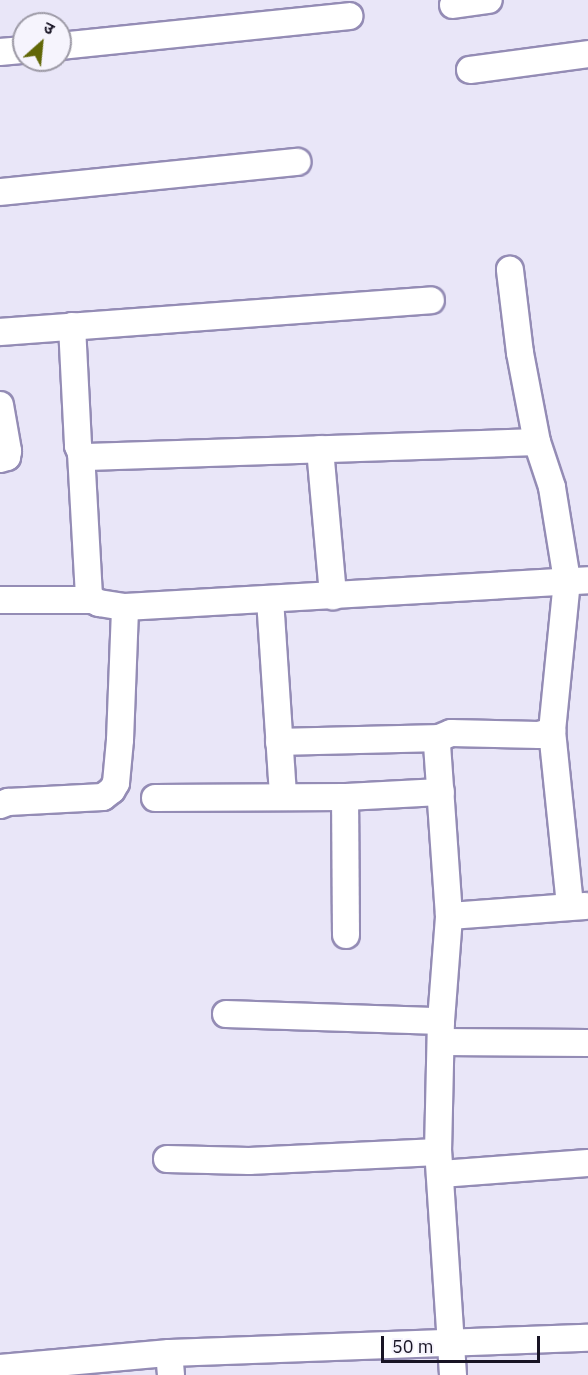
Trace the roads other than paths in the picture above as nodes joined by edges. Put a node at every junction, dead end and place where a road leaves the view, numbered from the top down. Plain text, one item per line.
1 (489, 0) edge
2 (453, 5) dead end
3 (349, 15) dead end
4 (72, 45) edge
5 (588, 54) edge
6 (470, 70) dead end
7 (297, 162) dead end
8 (0, 192) edge
9 (510, 270) dead end
10 (431, 300) dead end
11 (72, 326) junction
12 (0, 332) edge
13 (0, 405) edge
14 (537, 442) junction
15 (320, 449) junction
16 (81, 453) junction
17 (0, 459) edge
18 (577, 580) edge
19 (333, 596) junction
20 (270, 599) junction
21 (0, 600) edge
22 (92, 600) junction
23 (125, 607) junction
24 (552, 731) junction
25 (439, 738) junction
26 (279, 742) junction
27 (441, 792) junction
28 (283, 796) junction
29 (345, 797) junction
30 (156, 798) dead end
31 (0, 805) edge
32 (579, 906) edge
33 (448, 916) junction
34 (346, 935) dead end
35 (226, 1014) dead end
36 (442, 1031) junction
37 (588, 1043) edge
38 (167, 1159) dead end
39 (440, 1163) junction
40 (588, 1163) edge
41 (588, 1338) edge
42 (451, 1345) junction
43 (170, 1364) edge
44 (0, 1368) edge
45 (31, 1370) edge
46 (453, 1375) edge

1 - 2 street
3 - 4 street
5 - 6 street
7 - 8 street
9 - 14 street
10 - 11 street
11 - 12 street
11 - 16 street
13 - 17 street
14 - 15 street
14 - 18 street
15 - 16 street
15 - 19 street
16 - 22 street
18 - 19 street
18 - 24 street
19 - 20 street
20 - 23 street
20 - 26 street
21 - 22 street
22 - 23 street
23 - 31 street
24 - 25 street
24 - 32 street
25 - 26 street
25 - 27 street
26 - 28 street
27 - 29 street
27 - 33 street
28 - 29 street
28 - 30 street
29 - 34 street
32 - 33 street
33 - 36 street
35 - 36 street
36 - 37 street
36 - 39 street
38 - 39 street
39 - 40 street
39 - 42 street
41 - 42 street
42 - 43 street
42 - 46 street
43 - 45 street
44 - 45 street

